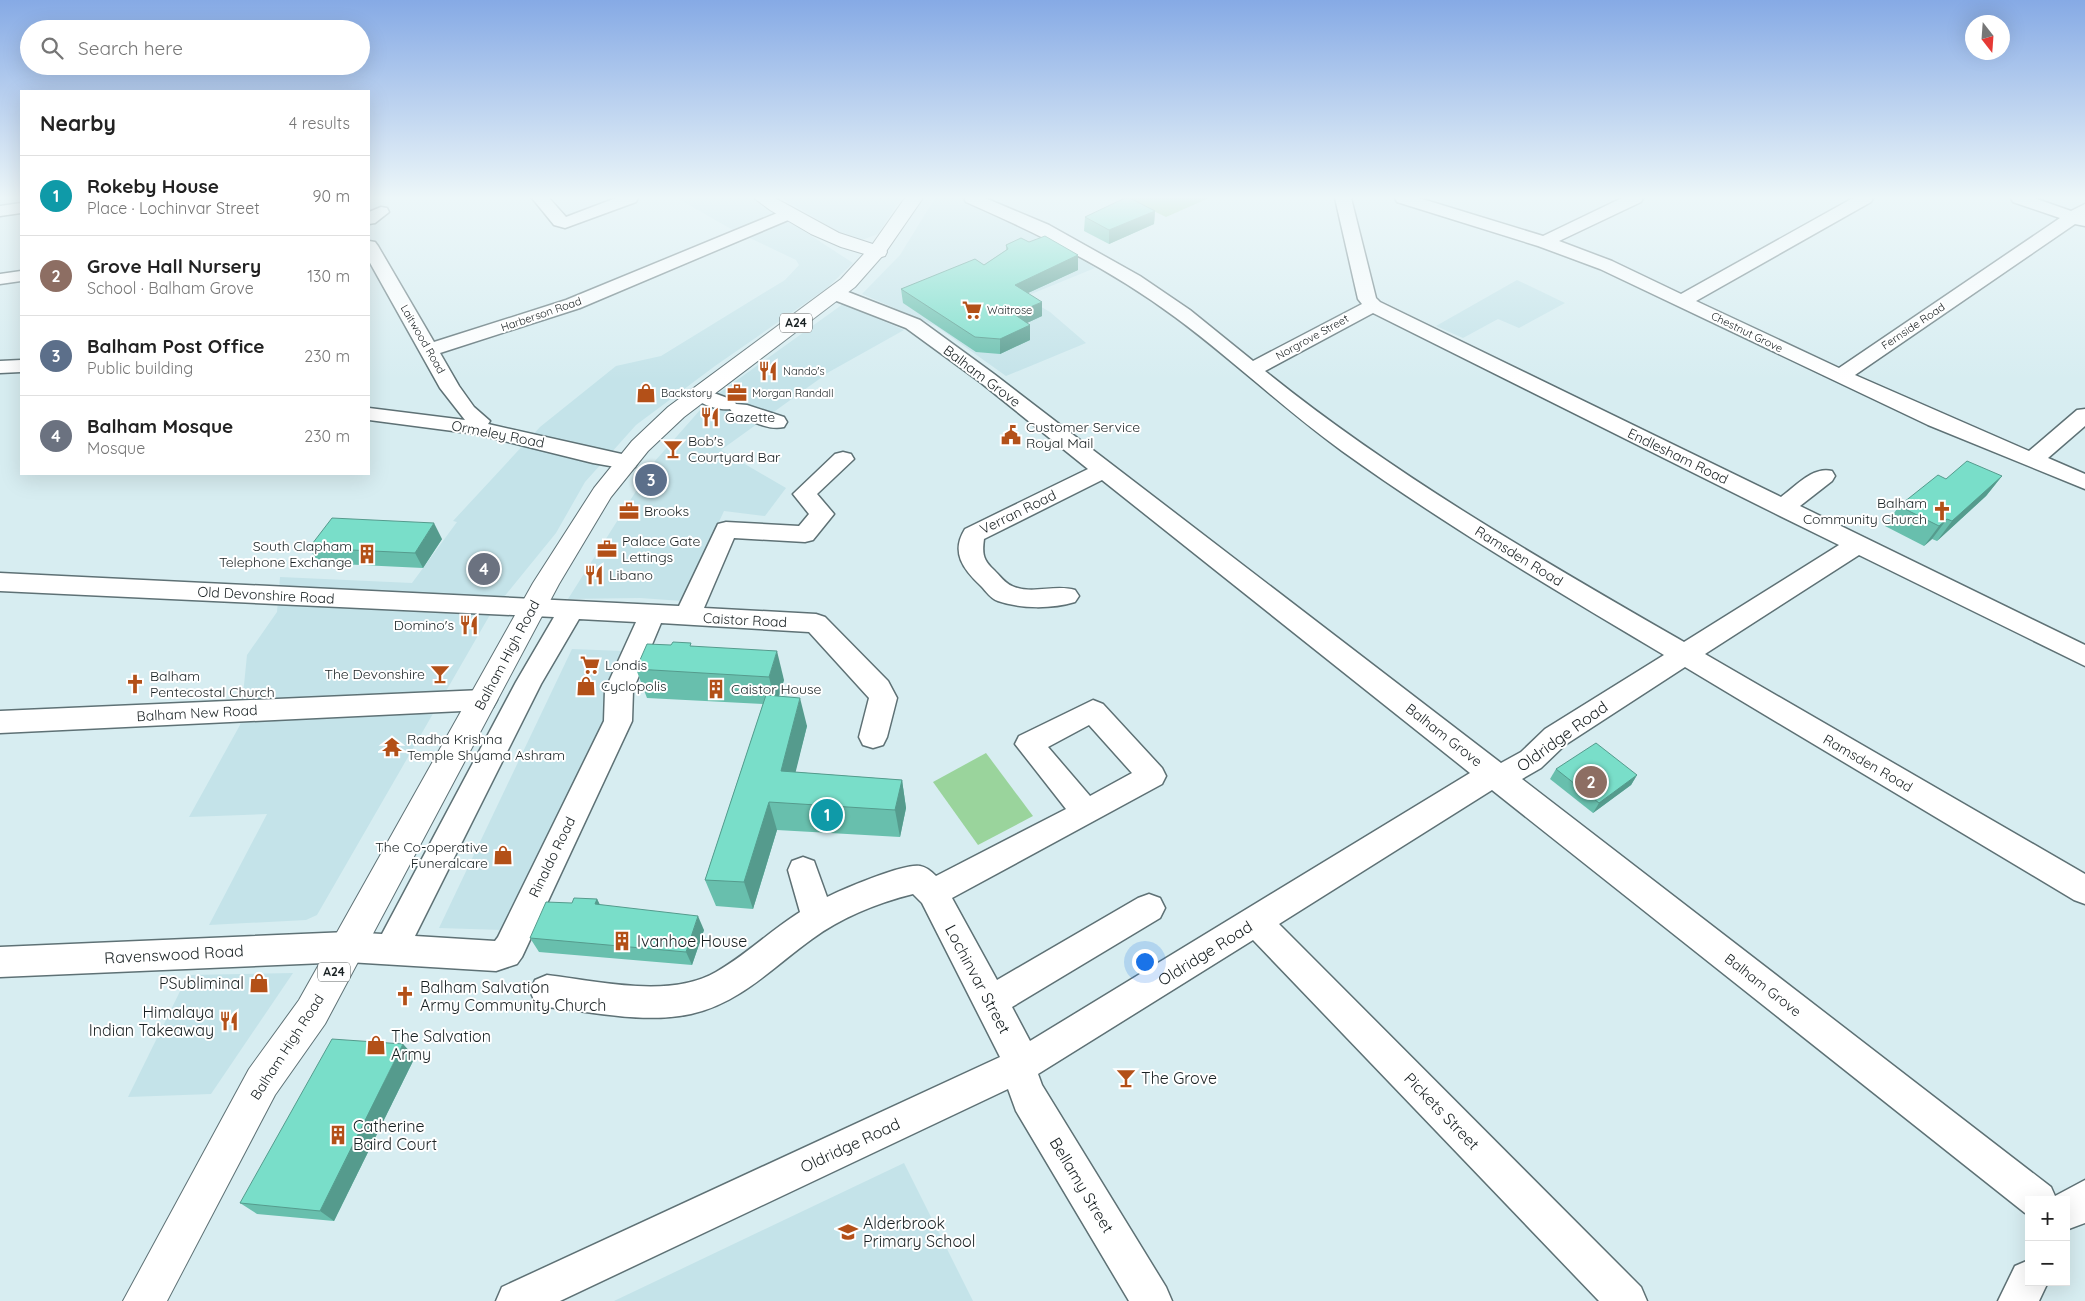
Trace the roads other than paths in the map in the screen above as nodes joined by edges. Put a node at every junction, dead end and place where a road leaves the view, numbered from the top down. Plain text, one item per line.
1 (376, 259) edge
2 (681, 259) edge
3 (872, 259) edge
4 (1096, 259) edge
5 (1357, 259) edge
6 (1589, 259) edge
7 (1757, 259) edge
8 (2017, 259) edge
9 (20, 276) edge
10 (0, 279) edge
11 (836, 294) junction
12 (1682, 301) junction
13 (1373, 306) junction
14 (430, 350) junction
15 (20, 366) edge
16 (0, 367) edge
17 (1251, 370) junction
18 (1840, 376) junction
19 (700, 394) junction
20 (462, 405) junction
21 (733, 406) joint
22 (370, 414) edge
23 (2085, 415) edge
24 (776, 422) dead end
25 (438, 423) junction
26 (476, 428) junction
27 (843, 458) dead end
28 (2032, 460) junction
29 (627, 462) junction
30 (1104, 470) junction
31 (1824, 476) dead end
32 (2085, 482) edge
33 (1782, 508) junction
34 (1858, 544) junction
35 (0, 582) edge
36 (1066, 596) dead end
37 (533, 607) junction
38 (571, 611) junction
39 (652, 615) junction
40 (687, 617) junction
41 (1682, 655) junction
42 (2085, 656) edge
43 (483, 700) junction
44 (0, 722) edge
45 (873, 737) dead end
46 (1498, 778) junction
47 (1086, 812) dead end
48 (803, 870) dead end
49 (2085, 890) edge
50 (933, 893) junction
51 (1149, 908) dead end
52 (818, 918) junction
53 (1256, 922) junction
54 (348, 947) junction
55 (390, 950) junction
56 (0, 962) edge
57 (547, 991) dead end
58 (990, 1002) junction
59 (1019, 1066) junction
60 (2033, 1196) edge
61 (2085, 1199) edge
62 (2070, 1210) edge
63 (2026, 1286) edge
64 (144, 1301) edge
65 (516, 1301) edge
66 (1152, 1301) edge
67 (1628, 1301) edge
68 (2018, 1301) edge

1 - 14 street, Laitwood Road
2 - 14 street, Harberson Road
3 - 11 main road, Balham High Road / A24
4 - 17 street, Ramsden Road
5 - 13 street
6 - 12 street, Chestnut Grove
7 - 12 street
8 - 18 street, Fernside Road
9 - 10 street
11 - 19 main road, Balham High Road / A24
11 - 30 street, Balham Grove
12 - 18 street, Chestnut Grove
13 - 17 street, Norgrove Street
13 - 33 street, Endlesham Road
14 - 20 street, Laitwood Road
15 - 16 street
17 - 41 street, Ramsden Road
18 - 28 street, Chestnut Grove
19 - 21 street
19 - 29 main road, Balham High Road / A24
20 - 25 street
20 - 26 street, Laitwood Road
21 - 24 street
22 - 25 street, Ormeley Road
23 - 28 street
25 - 26 street, Ormeley Road
26 - 29 street, Ormeley Road
27 - 40 street
28 - 32 street, Chestnut Grove
29 - 37 main road, Balham High Road / A24
30 - 36 street, Verran Road
30 - 46 street, Balham Grove
31 - 33 street
33 - 34 street, Endlesham Road
34 - 41 street, Oldridge Road
34 - 42 street, Endlesham Road
35 - 37 street, Old Devonshire Road
37 - 38 street, Caistor Road
37 - 43 main road, Balham High Road / A24
38 - 39 street, Caistor Road
38 - 55 street
39 - 40 street, Caistor Road
39 - 55 street, Rinaldo Road
40 - 45 street, Caistor Road
41 - 46 street, Oldridge Road
41 - 49 street, Ramsden Road
43 - 44 street, Balham New Road
43 - 54 main road, Balham High Road / A24
46 - 53 street, Oldridge Road
46 - 60 street, Balham Grove
47 - 50 street
48 - 52 street
50 - 52 street, Lochinvar Street
50 - 58 street, Lochinvar Street
51 - 58 street
52 - 57 street, Lochinvar Street
53 - 59 street, Oldridge Road
53 - 67 street, Pickets Street
54 - 55 street, Rinaldo Road
54 - 56 street, Ravenswood Road
54 - 64 main road, Balham High Road / A24
58 - 59 street, Lochinvar Street
59 - 65 street, Oldridge Road
59 - 66 street, Bellamy Street
61 - 62 street
63 - 68 street

